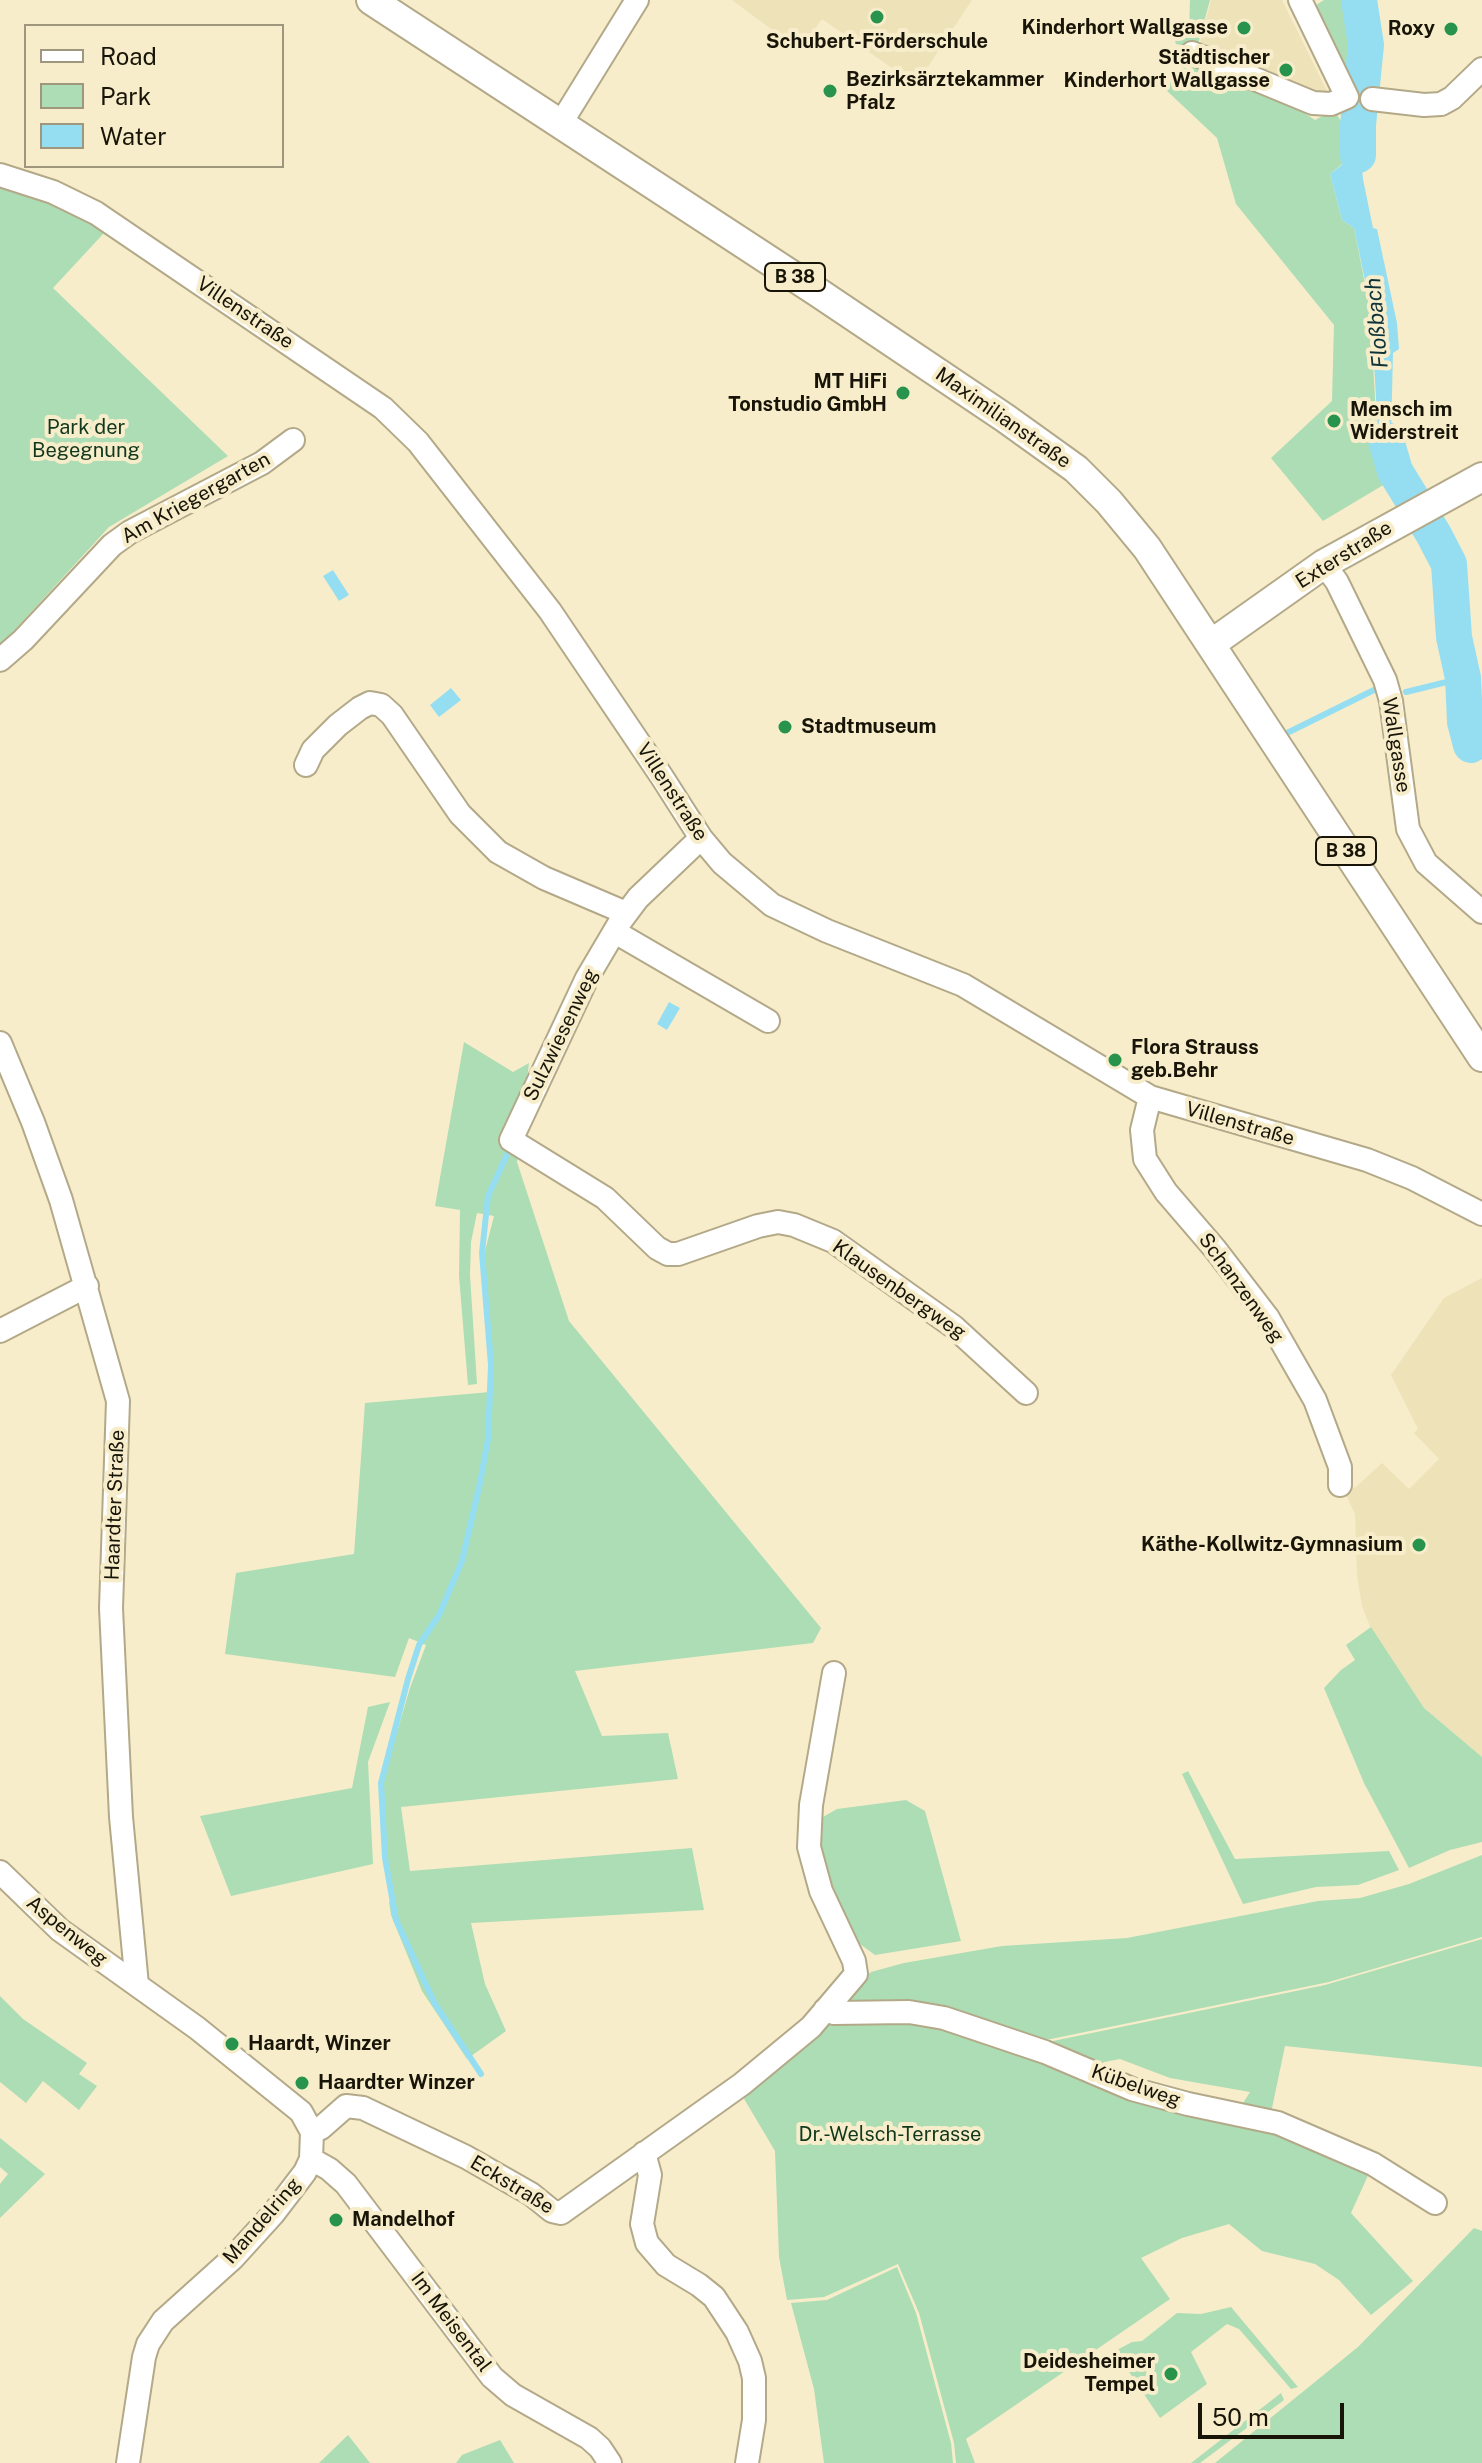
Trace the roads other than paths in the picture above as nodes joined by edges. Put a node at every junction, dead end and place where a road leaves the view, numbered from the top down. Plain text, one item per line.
1 (371, 0) edge
2 (637, 0) edge
3 (1300, 0) edge
4 (1192, 53) dead end
5 (1482, 69) edge
6 (1372, 99) dead end
7 (561, 123) junction
8 (0, 175) edge
9 (293, 440) dead end
10 (1482, 477) edge
11 (1324, 564) junction
12 (1211, 644) junction
13 (0, 660) edge
14 (306, 765) dead end
15 (701, 838) junction
16 (1482, 912) edge
17 (620, 923) junction
18 (768, 1021) dead end
19 (0, 1043) edge
20 (1482, 1057) edge
21 (1150, 1097) junction
22 (511, 1140) joint
23 (1482, 1214) edge
24 (87, 1286) junction
25 (0, 1331) edge
26 (1026, 1393) dead end
27 (1340, 1485) dead end
28 (834, 1673) dead end
29 (0, 1872) edge
30 (137, 1985) junction
31 (825, 2010) junction
32 (312, 2132) junction
33 (644, 2153) junction
34 (311, 2159) junction
35 (1435, 2203) dead end
36 (128, 2463) edge
37 (610, 2463) edge
38 (747, 2463) edge

1 - 7 main road, Maximilianstraße / B 38
2 - 7 street
3 - 4 street
5 - 6 street
7 - 12 main road, Maximilianstraße / B 38
8 - 15 street, Villenstraße
9 - 13 street, Am Kriegergarten
10 - 11 main road, Exterstraße
11 - 12 main road, Exterstraße
11 - 16 street, Wallgasse
12 - 20 main road, Maximilianstraße / B 38
14 - 17 street
15 - 17 street, Sulzwiesenweg
15 - 21 street, Villenstraße
17 - 18 street
17 - 22 street, Sulzwiesenweg
19 - 24 street, Haardter Straße
21 - 23 street, Villenstraße
21 - 27 street, Schanzenweg
22 - 26 street, Klausenbergweg
24 - 25 street
24 - 30 street, Haardter Straße
28 - 31 street
29 - 30 street, Aspenweg
30 - 32 street
31 - 33 street
31 - 35 street, Kübelweg
32 - 33 street, Eckstraße
32 - 34 street, Mandelring
33 - 38 street
34 - 36 street, Mandelring
34 - 37 street, Im Meisental

